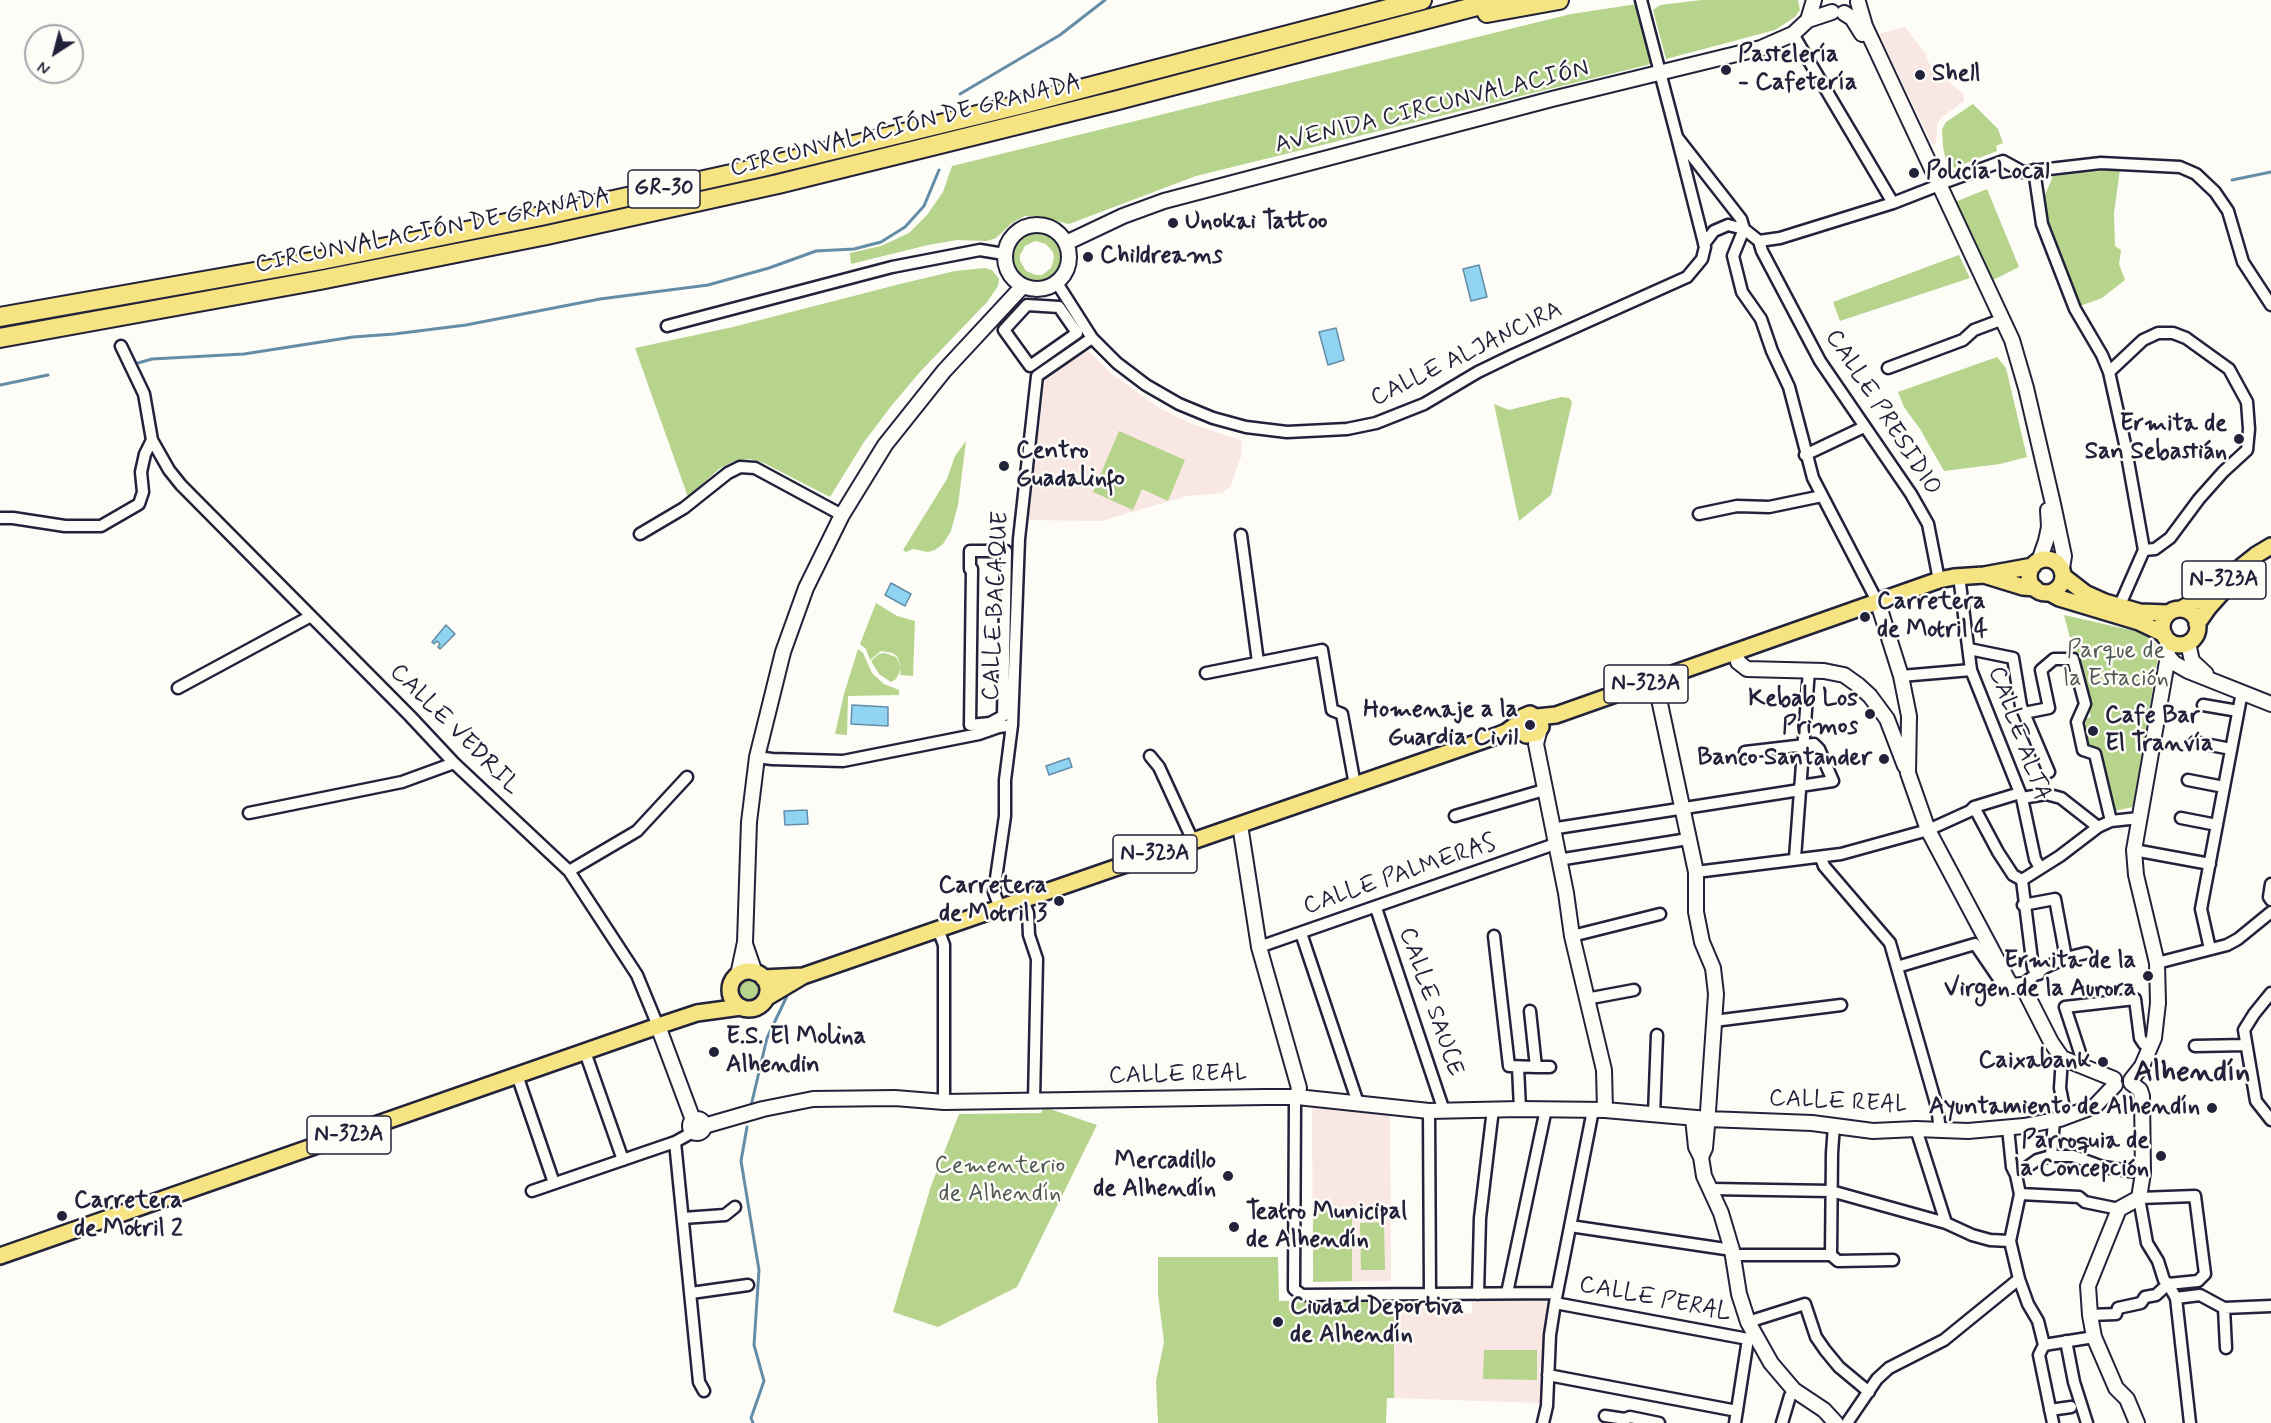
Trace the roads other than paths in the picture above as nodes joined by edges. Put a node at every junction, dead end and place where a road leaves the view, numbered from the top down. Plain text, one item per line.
1 (1422, 0) edge
2 (1500, 0) edge
3 (1559, 0) edge
4 (1641, 0) edge
5 (1814, 0) edge
6 (1819, 0) edge
7 (1859, 1) edge
8 (1455, 12) junction
9 (1838, 12) junction
10 (1808, 20) junction
11 (1793, 34) junction
12 (1661, 74) junction
13 (1677, 136) junction
14 (2034, 170) junction
15 (1937, 186) junction
16 (1893, 202) junction
17 (1732, 207) junction
18 (1698, 225) junction
19 (1728, 225) junction
20 (1744, 229) junction
21 (1714, 231) junction
22 (1759, 242) junction
23 (1066, 243) junction
24 (1704, 243) junction
25 (1004, 254) junction
26 (1057, 283) junction
27 (1022, 286) junction
28 (1027, 305) joint
29 (2271, 305) edge
30 (0, 317) edge
31 (1998, 321) junction
32 (667, 326) dead end
33 (0, 338) edge
34 (1092, 338) junction
35 (121, 346) dead end
36 (1888, 368) dead end
37 (2109, 372) junction
38 (1864, 427) junction
39 (152, 440) junction
40 (1805, 455) junction
41 (1822, 496) junction
42 (1699, 514) dead end
43 (842, 515) junction
44 (0, 519) edge
45 (640, 534) dead end
46 (1241, 535) dead end
47 (2269, 548) edge
48 (2144, 550) junction
49 (2036, 563) junction
50 (2063, 572) junction
51 (1984, 575) junction
52 (1959, 576) junction
53 (1939, 580) junction
54 (2043, 591) junction
55 (1875, 597) junction
56 (2119, 607) junction
57 (2175, 611) junction
58 (311, 616) junction
59 (2197, 624) junction
60 (2165, 637) junction
61 (2188, 642) junction
62 (1969, 649) junction
63 (1736, 652) junction
64 (2168, 656) junction
65 (1258, 662) junction
66 (1809, 670) junction
67 (1971, 670) junction
68 (1206, 673) dead end
69 (1901, 676) junction
70 (2211, 679) junction
71 (1653, 681) junction
72 (178, 688) dead end
73 (2242, 692) junction
74 (2271, 704) edge
75 (2203, 705) dead end
76 (2238, 711) junction
77 (2024, 713) junction
78 (970, 725) joint
79 (1012, 725) junction
80 (1532, 730) junction
81 (2195, 742) dead end
82 (1803, 745) junction
83 (2231, 749) junction
84 (1745, 752) dead end
85 (1150, 756) dead end
86 (757, 757) junction
87 (453, 763) junction
88 (2049, 772) dead end
89 (1908, 773) junction
90 (687, 777) dead end
91 (2188, 780) dead end
92 (1355, 785) junction
93 (2224, 787) junction
94 (1800, 788) junction
95 (1544, 790) junction
96 (2021, 795) junction
97 (1974, 807) junction
98 (1682, 809) junction
99 (249, 813) dead end
100 (1455, 816) dead end
101 (2139, 818) junction
102 (2181, 818) dead end
103 (2111, 821) junction
104 (1240, 825) junction
105 (2217, 825) junction
106 (2098, 827) junction
107 (1557, 828) dead end
108 (1928, 830) junction
109 (1688, 839) junction
110 (1193, 841) junction
111 (1555, 844) junction
112 (2134, 850) junction
113 (1795, 858) junction
114 (1821, 858) junction
115 (1564, 859) dead end
116 (2210, 864) junction
117 (2040, 868) junction
118 (568, 871) junction
119 (1696, 872) junction
120 (2022, 880) junction
121 (2271, 884) edge
122 (1023, 900) junction
123 (2271, 900) edge
124 (2023, 905) junction
125 (1000, 908) junction
126 (1376, 908) junction
127 (2271, 912) edge
128 (1660, 914) dead end
129 (938, 929) junction
130 (1301, 933) junction
131 (1494, 936) dead end
132 (1572, 936) junction
133 (745, 942) junction
134 (1259, 948) junction
135 (2210, 949) junction
136 (2086, 953) dead end
137 (2066, 958) junction
138 (2157, 963) junction
139 (1897, 967) junction
140 (2039, 974) junction
141 (759, 975) junction
142 (803, 976) junction
143 (734, 982) junction
144 (2017, 986) junction
145 (1634, 990) dead end
146 (2271, 993) edge
147 (766, 998) junction
148 (1586, 999) junction
149 (1840, 1005) dead end
150 (741, 1007) junction
151 (1530, 1011) dead end
152 (697, 1013) junction
153 (1714, 1021) junction
154 (658, 1026) junction
155 (1657, 1035) dead end
156 (2246, 1045) junction
157 (2195, 1046) dead end
158 (585, 1052) junction
159 (2148, 1052) junction
160 (2062, 1058) junction
161 (1518, 1066) junction
162 (1536, 1067) junction
163 (1550, 1067) dead end
164 (2085, 1068) junction
165 (517, 1075) junction
166 (2123, 1080) junction
167 (1297, 1097) junction
168 (1034, 1100) junction
169 (944, 1102) junction
170 (1358, 1102) junction
171 (1493, 1109) junction
172 (1520, 1109) junction
173 (1546, 1109) junction
174 (1444, 1110) junction
175 (1599, 1110) junction
176 (1429, 1111) junction
177 (1654, 1115) junction
178 (1700, 1119) junction
179 (2060, 1119) junction
180 (2271, 1120) edge
181 (1834, 1125) junction
182 (697, 1126) junction
183 (2008, 1128) junction
184 (1916, 1129) junction
185 (1940, 1130) junction
186 (675, 1142) junction
187 (2051, 1156) junction
188 (623, 1160) junction
189 (2143, 1173) junction
190 (2016, 1175) junction
191 (554, 1183) junction
192 (1711, 1189) junction
193 (532, 1191) dead end
194 (1831, 1191) junction
195 (2020, 1194) junction
196 (2139, 1198) junction
197 (735, 1207) dead end
198 (2120, 1209) junction
199 (683, 1218) junction
200 (1946, 1223) junction
201 (1570, 1226) junction
202 (2010, 1241) junction
203 (1732, 1253) junction
204 (1831, 1255) junction
205 (0, 1256) edge
206 (1893, 1260) dead end
207 (2202, 1278) junction
208 (2019, 1280) junction
209 (2168, 1284) junction
210 (748, 1285) dead end
211 (691, 1293) junction
212 (1507, 1293) junction
213 (1430, 1294) junction
214 (1478, 1294) junction
215 (2200, 1295) junction
216 (1556, 1298) junction
217 (2176, 1298) junction
218 (2271, 1306) edge
219 (2224, 1308) junction
220 (2090, 1315) junction
221 (1748, 1322) junction
222 (1751, 1337) junction
223 (2094, 1337) junction
224 (2066, 1341) junction
225 (2044, 1345) junction
226 (2226, 1348) dead end
227 (1548, 1375) junction
228 (1794, 1390) junction
229 (704, 1391) dead end
230 (1869, 1392) junction
231 (2071, 1407) dead end
232 (2050, 1410) junction
233 (1737, 1411) junction
234 (1605, 1416) dead end
235 (1543, 1423) edge
236 (1659, 1423) edge
237 (1735, 1423) edge
238 (1782, 1423) edge
239 (1835, 1423) edge
240 (1847, 1423) edge
241 (2053, 1423) edge
242 (2087, 1423) edge
243 (2137, 1423) edge
244 (2190, 1423) edge

1 - 30 highway, CIRCUNVALACIÓN DE GRANADA / GR-30
2 - 8 highway, CIRCUNVALACIÓN DE GRANADA / GR-30
3 - 8 highway
4 - 12 street
5 - 10 street
6 - 9 street
7 - 9 street, AVENIDA CIRCUNVALACIÓN
7 - 15 street
8 - 33 highway, CIRCUNVALACIÓN DE GRANADA / GR-30
9 - 10 street, AVENIDA CIRCUNVALACIÓN
9 - 15 street
10 - 11 street, AVENIDA CIRCUNVALACIÓN
11 - 12 street, AVENIDA CIRCUNVALACIÓN
11 - 16 street
12 - 13 street
12 - 23 street, AVENIDA CIRCUNVALACIÓN
13 - 17 street
13 - 18 street
14 - 15 street
14 - 29 street
14 - 37 street
15 - 16 street
15 - 31 street
15 - 50 street
16 - 22 street
17 - 19 street
17 - 20 street
18 - 21 street
18 - 24 street
19 - 20 street
19 - 21 street, CALLE ALJANCIRA
20 - 22 street
20 - 40 street
21 - 24 street, CALLE ALJANCIRA
22 - 38 street, CALLE PRESIDIO
23 - 25 street
23 - 26 street
24 - 34 street, CALLE ALJANCIRA
25 - 27 street
25 - 32 street
26 - 27 street
26 - 34 street, CALLE ALJANCIRA
27 - 43 street
28 - 28 street
31 - 36 street
31 - 49 street
34 - 79 street, CALLE BACAQUE
35 - 39 street, CALLE VEDRIL
37 - 48 street
37 - 48 street
38 - 40 street
38 - 53 street, CALLE PRESIDIO
39 - 44 street
39 - 58 street, CALLE VEDRIL
40 - 41 street
41 - 42 street
41 - 55 street
43 - 45 street
43 - 86 street
46 - 65 street
47 - 57 main road, N-323A
47 - 59 main road, N-323A
48 - 56 street
49 - 50 main road, N-323A
49 - 51 main road, N-323A
49 - 54 main road
50 - 54 main road
50 - 56 main road, N-323A
51 - 52 main road, N-323A
51 - 54 main road, N-323A
52 - 53 main road, N-323A
52 - 62 street, CALLE ALTA
53 - 55 main road, N-323A
54 - 60 main road, N-323A
55 - 63 main road, N-323A
55 - 69 street
56 - 57 main road, N-323A
57 - 59 main road
57 - 60 main road
58 - 72 street
58 - 87 street, CALLE VEDRIL
59 - 61 main road
60 - 61 main road
60 - 64 street
61 - 70 street
62 - 67 street, CALLE ALTA
62 - 77 street
63 - 66 street
63 - 71 main road, N-323A
64 - 70 street
64 - 101 street
65 - 68 street
65 - 92 street
66 - 82 street
66 - 89 street
67 - 69 street
67 - 96 street, CALLE ALTA
69 - 89 street
70 - 73 street
71 - 80 main road, N-323A
71 - 98 street
73 - 74 street
73 - 76 street
75 - 76 street
76 - 83 street
77 - 88 street
77 - 103 street
78 - 78 street
79 - 86 street
79 - 125 street, CALLE BACAQUE
80 - 92 main road, N-323A
80 - 95 street
81 - 83 street
82 - 84 street
82 - 94 street
82 - 94 street
83 - 93 street
85 - 110 street
86 - 133 street
87 - 99 street
87 - 118 street, CALLE VEDRIL
89 - 108 street
90 - 118 street
91 - 93 street
92 - 104 main road, N-323A
93 - 105 street
94 - 98 street
94 - 113 street
95 - 100 street
95 - 111 street
96 - 97 street
96 - 106 street
96 - 117 street, CALLE ALTA
97 - 108 street
97 - 120 street
98 - 107 street
98 - 109 street
101 - 103 street
101 - 112 street
102 - 105 street
103 - 106 street
104 - 110 main road, N-323A
104 - 134 street
105 - 116 street
106 - 117 street
108 - 114 street
108 - 144 street
109 - 115 street
109 - 119 street
110 - 122 main road, N-323A
111 - 126 street, CALLE PALMERAS
111 - 132 street
112 - 116 street
112 - 138 street
113 - 114 street
113 - 119 street
114 - 139 street
116 - 135 street
117 - 120 street
118 - 154 street, CALLE VEDRIL
119 - 153 street
120 - 124 street
121 - 123 street
122 - 125 main road, N-323A
122 - 168 street
124 - 137 street
124 - 140 street
125 - 129 main road, N-323A
126 - 130 street, CALLE PALMERAS
126 - 174 street, CALLE SAUCE
127 - 135 street
128 - 132 street
129 - 142 main road, N-323A
129 - 169 street
130 - 134 street, CALLE PALMERAS
130 - 170 street
131 - 161 street
132 - 148 street
133 - 141 street
133 - 143 street
134 - 167 street
135 - 138 street
136 - 137 street
137 - 140 street
138 - 159 street
139 - 144 street
139 - 185 street
140 - 144 street
141 - 142 main road, N-323A
141 - 143 main road, N-323A
141 - 147 main road
142 - 147 main road, N-323A
143 - 150 main road
143 - 152 main road, N-323A
144 - 160 street
145 - 148 street
146 - 156 street
147 - 150 main road, N-323A
148 - 175 street
149 - 153 street
150 - 152 main road, N-323A
151 - 162 street
152 - 154 main road, N-323A
153 - 178 street
154 - 158 main road, N-323A
154 - 182 street
155 - 177 street
156 - 157 street
156 - 180 street
158 - 165 main road, N-323A
158 - 188 street
159 - 164 street
159 - 166 street, CALLE REAL
160 - 164 street
160 - 179 street
161 - 162 street
161 - 172 street
162 - 163 street
164 - 166 street
165 - 191 street
165 - 205 main road, N-323A
166 - 179 street, CALLE REAL
166 - 189 street
167 - 168 street, CALLE REAL
167 - 170 street, CALLE REAL
167 - 213 street, CALLE PERAL
168 - 169 street, CALLE REAL
169 - 182 street, CALLE REAL
170 - 176 street, CALLE REAL
171 - 172 street, CALLE REAL
171 - 174 street, CALLE REAL
171 - 214 street
172 - 173 street, CALLE REAL
173 - 175 street, CALLE REAL
173 - 212 street
174 - 176 street, CALLE REAL
175 - 177 street, CALLE REAL
175 - 201 street
176 - 213 street
177 - 178 street, CALLE REAL
178 - 181 street, CALLE REAL
178 - 192 street
179 - 183 street, CALLE REAL
179 - 187 street
181 - 184 street, CALLE REAL
181 - 194 street
182 - 186 street
183 - 185 street, CALLE REAL
183 - 190 street
184 - 185 street, CALLE REAL
184 - 200 street
186 - 188 street
186 - 199 street
187 - 189 street
187 - 190 street
188 - 191 street
189 - 196 street
190 - 195 street
191 - 193 street
192 - 194 street
192 - 203 street
194 - 200 street
194 - 204 street
195 - 198 street
195 - 202 street
196 - 198 street
196 - 207 street
196 - 209 street
197 - 199 street
198 - 220 street
199 - 211 street
200 - 202 street
201 - 203 street
201 - 216 street
202 - 208 street
203 - 204 street
203 - 221 street
204 - 206 street
207 - 209 street
207 - 215 street
208 - 225 street
208 - 230 street
209 - 217 street
209 - 220 street
210 - 211 street
211 - 229 street
212 - 214 street, CALLE PERAL
212 - 216 street, CALLE PERAL
213 - 214 street, CALLE PERAL
215 - 217 street
215 - 219 street
216 - 222 street, CALLE PERAL
216 - 227 street
217 - 244 street
218 - 219 street
219 - 226 street
220 - 223 street
221 - 222 street
221 - 230 street
222 - 228 street
222 - 233 street
223 - 224 street
223 - 243 street
224 - 225 street
224 - 242 street
225 - 232 street
227 - 233 street
227 - 235 street
228 - 238 street
228 - 239 street
230 - 240 street
231 - 232 street
232 - 241 street
233 - 237 street
234 - 236 street

